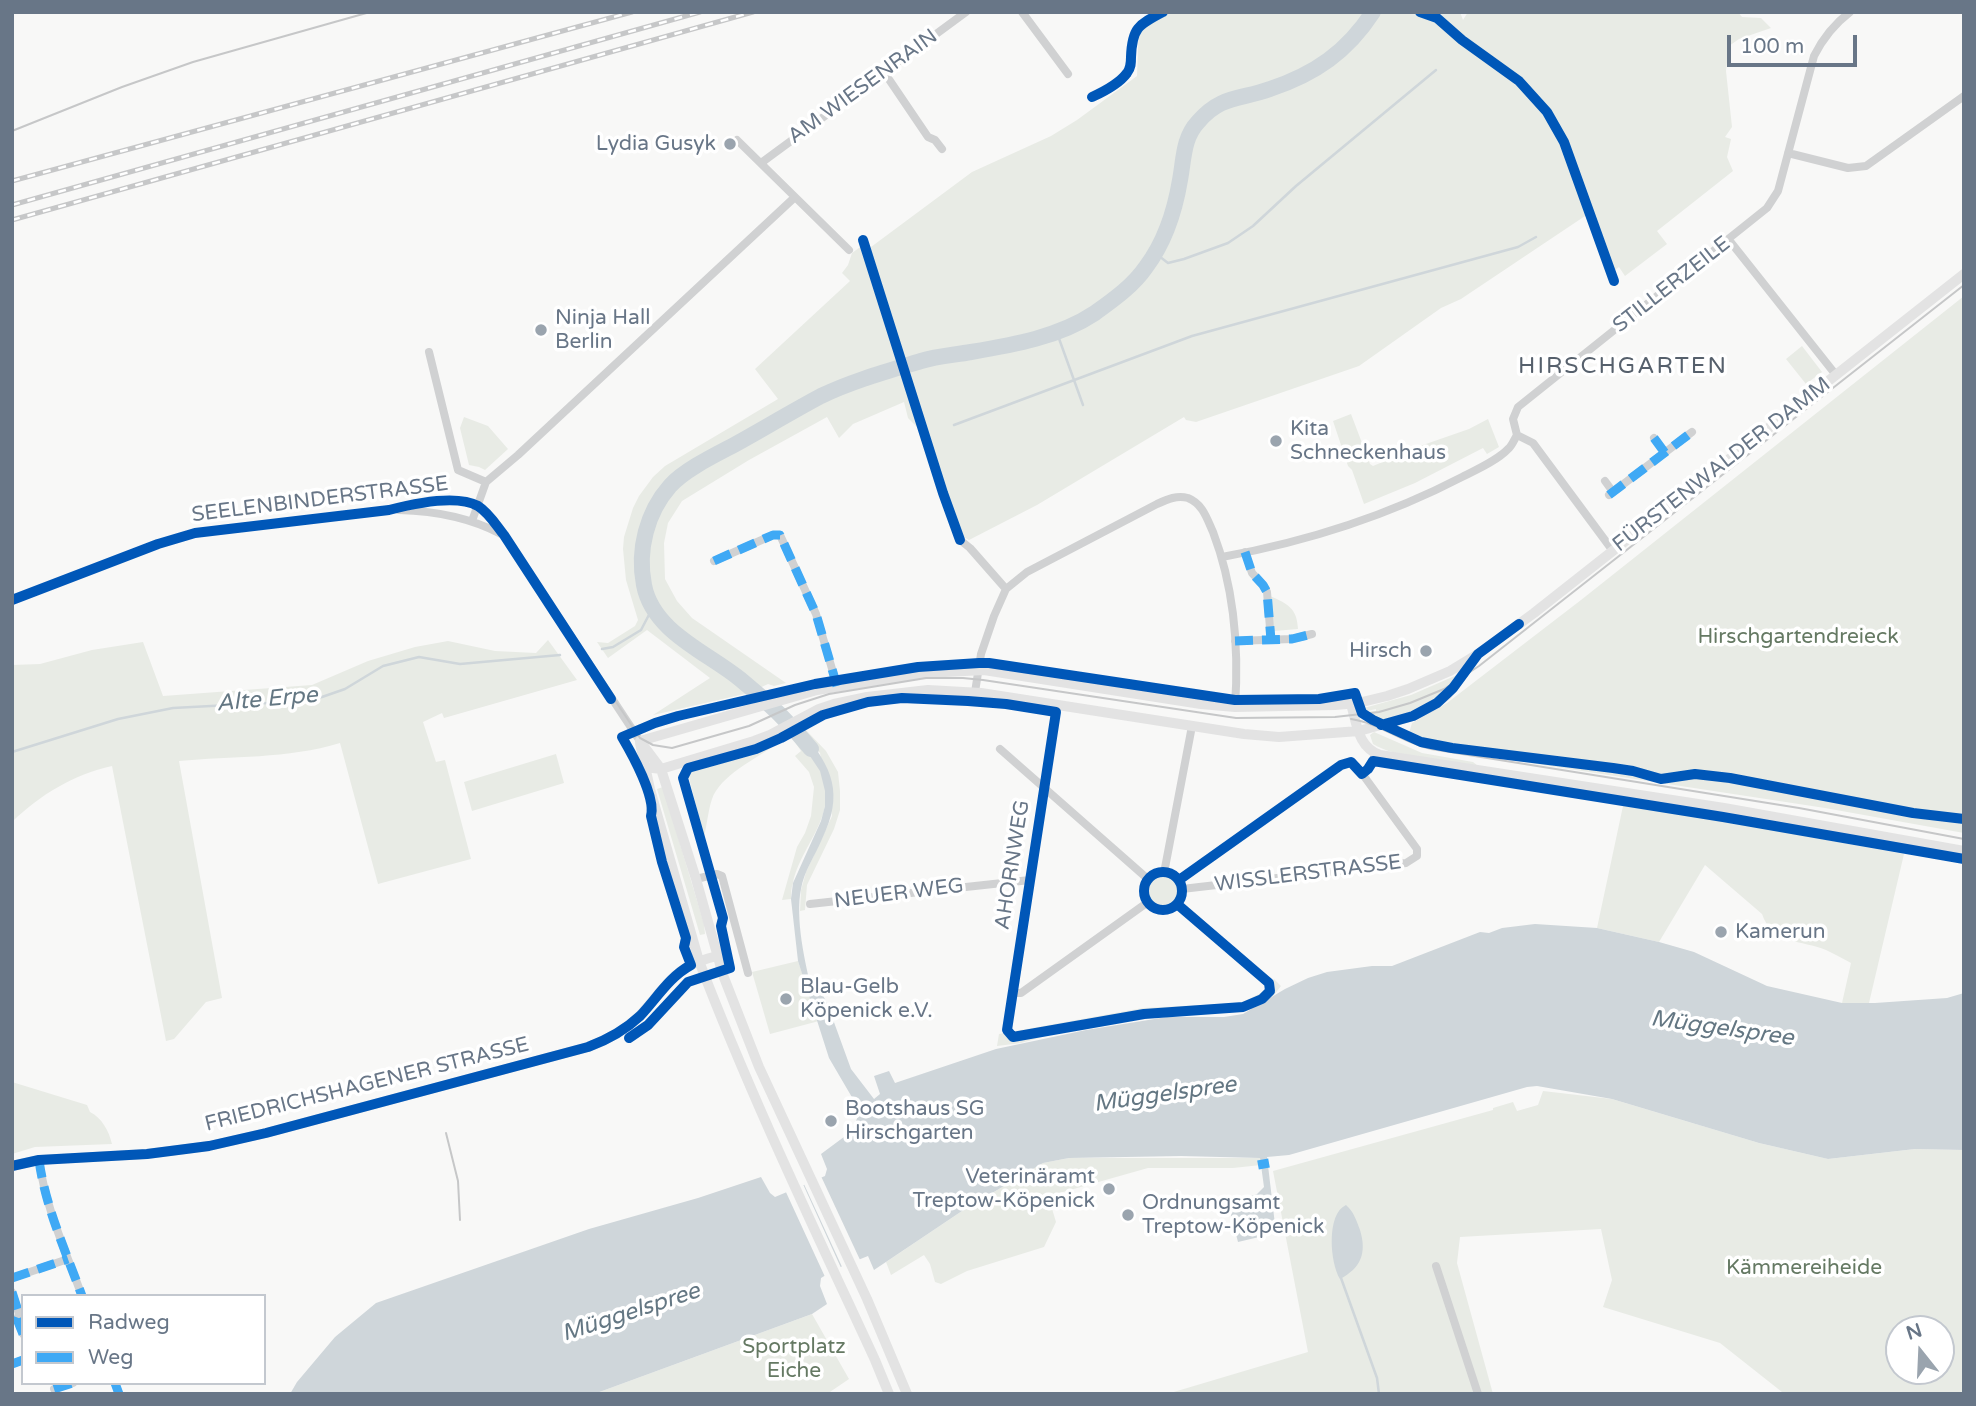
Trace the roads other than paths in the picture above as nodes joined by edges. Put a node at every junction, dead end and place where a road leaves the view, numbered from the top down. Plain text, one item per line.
1 (966, 12) edge
2 (1022, 12) edge
3 (1850, 12) edge
4 (884, 72) junction
5 (1068, 74) dead end
6 (1964, 96) edge
7 (737, 140) dead end
8 (942, 149) dead end
9 (1788, 153) junction
10 (761, 163) junction
11 (795, 197) junction
12 (1729, 240) junction
13 (849, 250) dead end
14 (1964, 274) edge
15 (429, 352) dead end
16 (1836, 375) junction
17 (1692, 432) dead end
18 (1517, 435) junction
19 (1654, 438) dead end
20 (1665, 453) junction
21 (1605, 481) dead end
22 (486, 482) junction
23 (477, 506) junction
24 (389, 510) junction
25 (472, 521) junction
26 (504, 535) junction
27 (960, 540) dead end
28 (1613, 551) junction
29 (1245, 552) junction
30 (1222, 557) junction
31 (714, 561) dead end
32 (1006, 589) junction
33 (12, 600) edge
34 (1312, 634) dead end
35 (1271, 640) junction
36 (1235, 641) junction
37 (1478, 654) junction
38 (978, 670) junction
39 (837, 686) junction
40 (975, 692) junction
41 (1351, 704) junction
42 (1057, 705) junction
43 (1235, 707) junction
44 (1192, 726) junction
45 (1359, 731) junction
46 (640, 741) junction
47 (1000, 749) dead end
48 (1375, 754) junction
49 (645, 767) junction
50 (662, 769) junction
51 (1362, 774) junction
52 (1044, 788) junction
53 (1964, 851) edge
54 (1164, 873) junction
55 (696, 879) junction
56 (1030, 880) junction
57 (1149, 880) junction
58 (1180, 885) junction
59 (1148, 902) junction
60 (810, 904) dead end
61 (1177, 904) junction
62 (717, 956) junction
63 (699, 961) junction
64 (748, 973) dead end
65 (1269, 983) dead end
66 (1013, 993) junction
67 (1007, 1030) dead end
68 (39, 1160) junction
69 (12, 1166) edge
70 (68, 1259) junction
71 (1436, 1266) dead end
72 (12, 1278) edge
73 (12, 1293) edge
74 (81, 1294) edge
75 (17, 1326) edge
76 (889, 1394) edge
77 (907, 1394) edge
78 (1478, 1394) edge

1 - 4 street, AM WIESENRAIN
2 - 5 street
3 - 9 street, STILLERZEILE
4 - 8 street
4 - 10 street, AM WIESENRAIN
6 - 9 street
7 - 10 street
9 - 12 street, STILLERZEILE
10 - 11 street
11 - 13 street
11 - 22 street
12 - 16 street
12 - 18 street, STILLERZEILE
14 - 16 main road, FÜRSTENWALDER DAMM
15 - 22 street
16 - 28 main road, FÜRSTENWALDER DAMM
17 - 20 street
18 - 28 street
18 - 29 street
19 - 20 street
20 - 21 street
22 - 23 street
23 - 24 street, SEELENBINDERSTRASSE
23 - 25 street
23 - 26 street, SEELENBINDERSTRASSE
24 - 25 street, SEELENBINDERSTRASSE
24 - 33 street, SEELENBINDERSTRASSE
25 - 26 street, SEELENBINDERSTRASSE
26 - 46 street
27 - 32 street
28 - 37 main road, FÜRSTENWALDER DAMM
29 - 30 street
29 - 35 street
30 - 32 street
30 - 36 street
31 - 39 street
32 - 38 street
34 - 35 street
35 - 36 street
36 - 43 street
37 - 41 main road, FÜRSTENWALDER DAMM
37 - 45 main road, FÜRSTENWALDER DAMM
38 - 39 main road, FÜRSTENWALDER DAMM
38 - 40 street
38 - 43 main road, FÜRSTENWALDER DAMM
39 - 46 main road, FÜRSTENWALDER DAMM
40 - 42 main road, FÜRSTENWALDER DAMM
40 - 50 main road, FÜRSTENWALDER DAMM
41 - 43 main road, FÜRSTENWALDER DAMM
41 - 45 main road
42 - 44 main road, FÜRSTENWALDER DAMM
42 - 52 street, AHORNWEG
44 - 45 main road, FÜRSTENWALDER DAMM
44 - 54 street
45 - 48 main road
46 - 49 main road
46 - 50 main road
47 - 52 street
48 - 51 street
48 - 53 main road
49 - 50 main road, FÜRSTENWALDER DAMM
49 - 63 main road
50 - 55 main road
51 - 58 street, WISSLERSTRASSE
51 - 58 street, WISSLERSTRASSE
52 - 56 street, AHORNWEG
52 - 57 street
54 - 57 street
54 - 58 street
55 - 62 main road
55 - 64 street
56 - 60 street, NEUER WEG
56 - 66 street, AHORNWEG
57 - 59 street
58 - 61 street
59 - 61 street
59 - 66 street
61 - 65 street
62 - 63 main road, FRIEDRICHSHAGENER STRASSE
62 - 77 main road
63 - 68 main road, FRIEDRICHSHAGENER STRASSE
63 - 76 main road
66 - 67 street, AHORNWEG
68 - 69 main road, FRIEDRICHSHAGENER STRASSE
68 - 70 street
70 - 72 street
70 - 74 street
71 - 78 street
73 - 75 street

